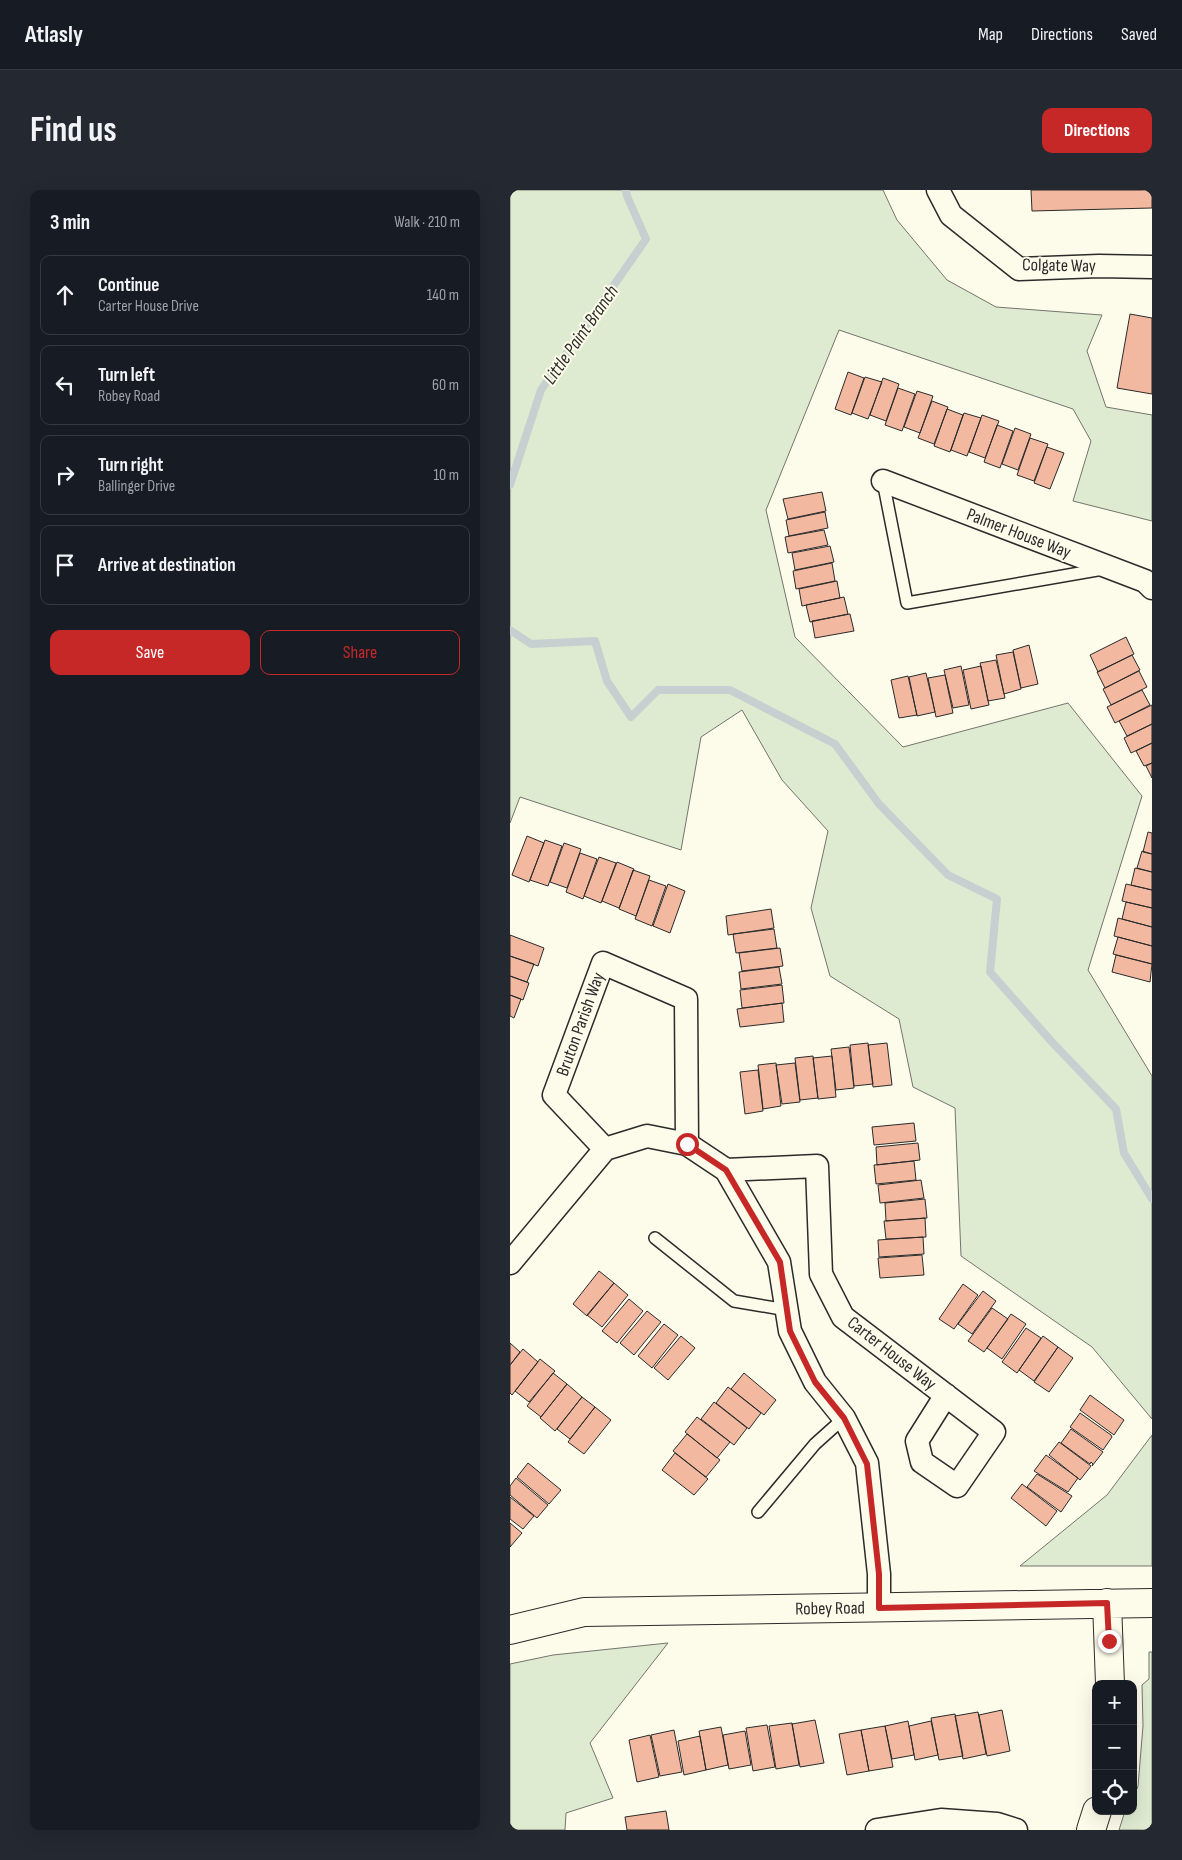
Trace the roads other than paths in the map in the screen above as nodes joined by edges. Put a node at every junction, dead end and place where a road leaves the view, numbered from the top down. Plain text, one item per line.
1 (938, 190) edge
2 (1152, 267) edge
3 (883, 481) joint
4 (1110, 568) junction
5 (1152, 588) edge
6 (687, 1144) junction
7 (605, 1149) junction
8 (726, 1170) junction
9 (655, 1238) dead end
10 (510, 1263) edge
11 (787, 1310) junction
12 (946, 1395) dead end
13 (844, 1418) junction
14 (758, 1512) dead end
15 (1107, 1603) junction
16 (1152, 1603) edge
17 (879, 1608) junction
18 (510, 1630) edge
19 (1110, 1680) edge
20 (1095, 1815) edge
21 (877, 1830) edge
22 (1016, 1830) edge
23 (1090, 1830) edge

1 - 2 street, Colgate Way
3 - 4 street, Palmer House Way
3 - 4 lane
4 - 5 street, Palmer House Way
6 - 7 street
6 - 7 street, Bruton Parish Way
6 - 8 street
7 - 10 street
8 - 11 street
8 - 12 street, Carter House Way
9 - 11 lane
11 - 13 street
13 - 14 lane
13 - 17 street
15 - 16 street, Robey Road
15 - 17 street, Robey Road
15 - 19 street
17 - 18 street, Robey Road
20 - 23 street
21 - 22 street

